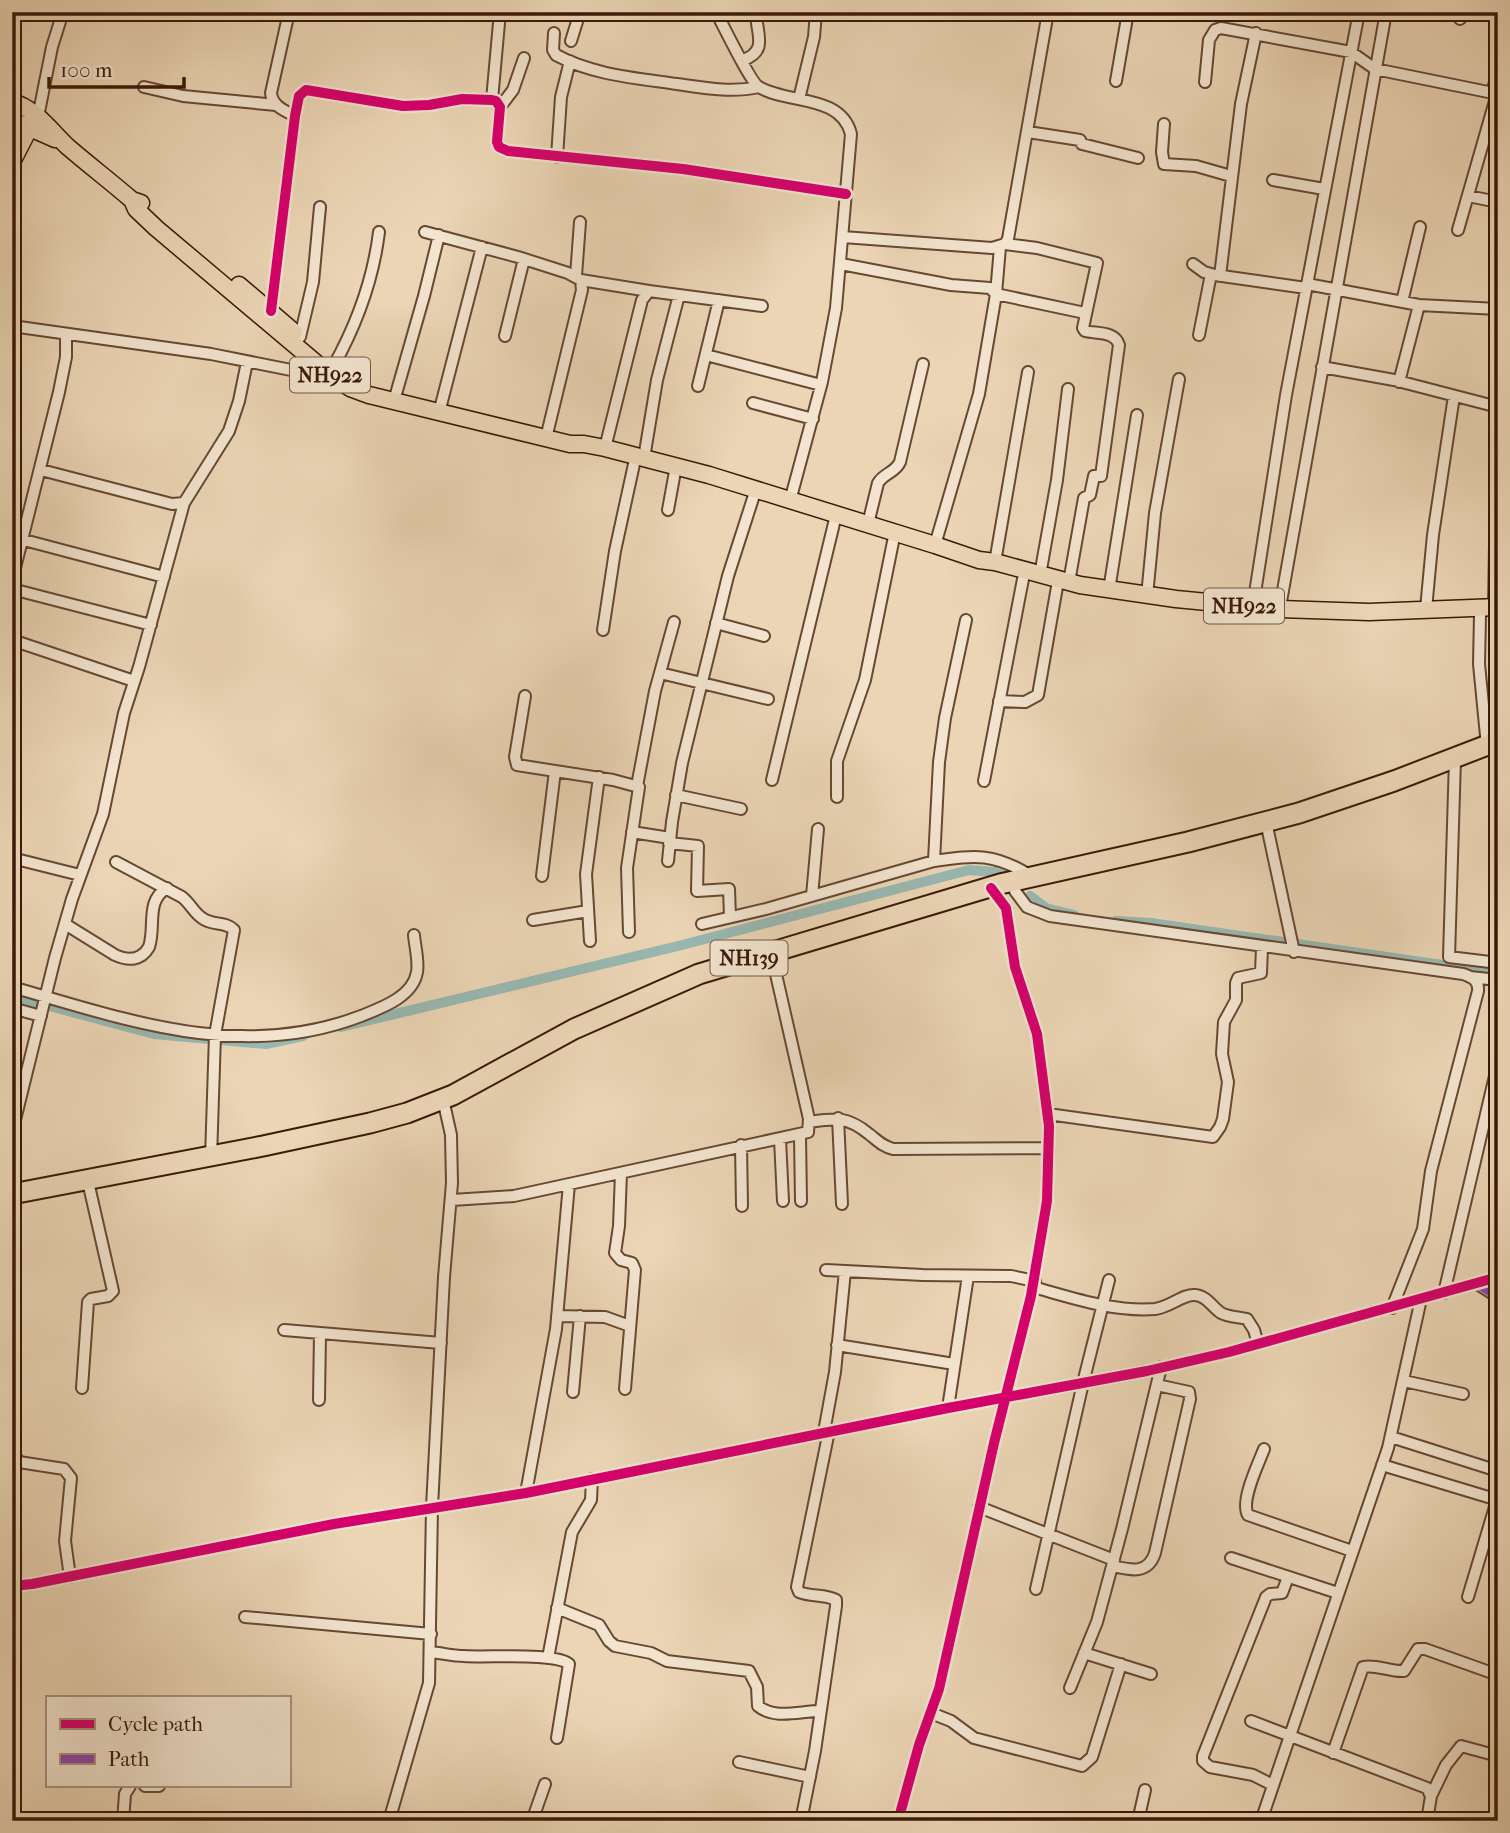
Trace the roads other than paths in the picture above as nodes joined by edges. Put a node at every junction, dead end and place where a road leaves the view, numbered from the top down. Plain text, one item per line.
1 (63, 12) edge
2 (289, 12) edge
3 (500, 12) edge
4 (580, 12) edge
5 (716, 12) edge
6 (756, 12) edge
7 (816, 12) edge
8 (1048, 12) edge
9 (1128, 12) edge
10 (1359, 12) edge
11 (1387, 12) edge
12 (554, 33) dead end
13 (1256, 33) junction
14 (571, 41) dead end
15 (1351, 52) junction
16 (524, 58) dead end
17 (743, 60) junction
18 (570, 61) junction
19 (1375, 69) junction
20 (1498, 71) edge
21 (1116, 81) dead end
22 (1205, 82) dead end
23 (144, 87) dead end
24 (758, 87) junction
25 (1495, 94) edge
26 (799, 99) junction
27 (16, 103) edge
28 (496, 104) junction
29 (276, 105) junction
30 (295, 116) junction
31 (24, 121) edge
32 (1164, 124) dead end
33 (1028, 132) junction
34 (556, 157) junction
35 (1138, 158) dead end
36 (12, 162) edge
37 (1231, 176) junction
38 (1273, 180) dead end
39 (1324, 189) junction
40 (846, 194) junction
41 (1468, 195) junction
42 (132, 200) junction
43 (1498, 202) edge
44 (320, 207) dead end
45 (580, 222) dead end
46 (1420, 227) dead end
47 (1458, 230) dead end
48 (379, 232) dead end
49 (425, 232) dead end
50 (439, 235) junction
51 (843, 237) junction
52 (1003, 245) junction
53 (482, 247) junction
54 (524, 259) junction
55 (841, 264) junction
56 (1193, 264) dead end
57 (1216, 275) junction
58 (578, 278) junction
59 (1307, 286) junction
60 (1336, 290) junction
61 (649, 291) junction
62 (996, 294) junction
63 (679, 295) junction
64 (719, 300) junction
65 (1402, 302) junction
66 (1419, 305) junction
67 (762, 306) dead end
68 (1498, 309) edge
69 (271, 311) junction
70 (1085, 313) junction
71 (14, 326) edge
72 (66, 335) junction
73 (1199, 335) dead end
74 (505, 336) dead end
75 (300, 337) junction
76 (12, 339) edge
77 (706, 355) junction
78 (247, 362) junction
79 (923, 364) dead end
80 (1322, 367) junction
81 (331, 370) junction
82 (1028, 372) dead end
83 (1179, 379) dead end
84 (1399, 382) junction
85 (821, 385) junction
86 (698, 386) dead end
87 (1068, 389) dead end
88 (396, 394) junction
89 (1454, 396) junction
90 (753, 403) dead end
91 (441, 405) junction
92 (1498, 407) edge
93 (1137, 415) dead end
94 (813, 419) junction
95 (548, 430) junction
96 (584, 444) junction
97 (605, 448) junction
98 (640, 457) junction
99 (676, 466) junction
100 (41, 470) junction
101 (757, 489) junction
102 (790, 501) junction
103 (184, 503) junction
104 (668, 510) dead end
105 (836, 515) junction
106 (1498, 516) edge
107 (868, 524) junction
108 (895, 532) junction
109 (19, 542) edge
110 (935, 545) junction
111 (987, 561) junction
112 (1040, 575) junction
113 (164, 577) junction
114 (1023, 579) junction
115 (12, 580) edge
116 (1063, 584) junction
117 (12, 589) edge
118 (1109, 590) junction
119 (1147, 596) junction
120 (1426, 609) junction
121 (1252, 610) junction
122 (1492, 611) edge
123 (1279, 612) junction
124 (966, 620) dead end
125 (674, 622) dead end
126 (716, 623) junction
127 (151, 625) junction
128 (603, 630) dead end
129 (764, 636) dead end
130 (12, 640) edge
131 (12, 672) edge
132 (660, 673) junction
133 (134, 681) junction
134 (702, 684) junction
135 (12, 685) edge
136 (525, 696) dead end
137 (768, 699) dead end
138 (999, 701) junction
139 (1494, 746) edge
140 (1455, 764) junction
141 (555, 771) junction
142 (599, 778) junction
143 (772, 780) dead end
144 (984, 781) dead end
145 (636, 786) junction
146 (676, 795) junction
147 (837, 797) dead end
148 (741, 809) dead end
149 (1301, 817) junction
150 (818, 829) dead end
151 (1268, 831) junction
152 (632, 832) junction
153 (670, 841) junction
154 (12, 858) edge
155 (668, 861) dead end
156 (934, 861) junction
157 (116, 862) dead end
158 (80, 875) junction
159 (542, 876) dead end
160 (1031, 876) junction
161 (167, 888) junction
162 (1001, 891) junction
163 (812, 895) junction
164 (587, 911) junction
165 (730, 917) junction
166 (533, 920) dead end
167 (65, 923) junction
168 (702, 924) dead end
169 (629, 932) dead end
170 (414, 935) dead end
171 (590, 942) dead end
172 (1262, 947) junction
173 (1293, 948) junction
174 (1449, 957) junction
175 (773, 961) junction
176 (1498, 962) edge
177 (1447, 972) junction
178 (1470, 976) junction
179 (1498, 980) edge
180 (12, 987) edge
181 (46, 997) junction
182 (12, 1009) edge
183 (41, 1016) junction
184 (215, 1035) junction
185 (1498, 1063) edge
186 (444, 1104) junction
187 (1048, 1114) junction
188 (838, 1118) junction
189 (809, 1122) junction
190 (12, 1132) edge
191 (800, 1136) junction
192 (780, 1139) junction
193 (741, 1145) junction
194 (1049, 1147) junction
195 (211, 1159) junction
196 (621, 1173) junction
197 (569, 1184) junction
198 (89, 1186) junction
199 (12, 1194) edge
200 (452, 1199) junction
201 (783, 1201) dead end
202 (801, 1201) dead end
203 (12, 1203) edge
204 (842, 1204) dead end
205 (742, 1206) dead end
206 (826, 1270) dead end
207 (845, 1271) junction
208 (968, 1276) junction
209 (1498, 1277) edge
210 (1109, 1280) dead end
211 (1476, 1283) junction
212 (1034, 1284) junction
213 (1444, 1293) junction
214 (1498, 1297) edge
215 (1421, 1299) junction
216 (1103, 1306) junction
217 (1392, 1308) junction
218 (557, 1316) junction
219 (580, 1316) junction
220 (630, 1326) junction
221 (285, 1330) dead end
222 (320, 1333) junction
223 (441, 1343) junction
224 (1258, 1344) junction
225 (837, 1345) junction
226 (954, 1364) junction
227 (1161, 1367) junction
228 (1404, 1381) junction
229 (1083, 1383) junction
230 (1157, 1385) junction
231 (82, 1388) dead end
232 (625, 1389) dead end
233 (573, 1392) dead end
234 (1462, 1394) dead end
235 (1005, 1396) junction
236 (319, 1400) dead end
237 (948, 1408) junction
238 (826, 1431) junction
239 (1391, 1437) junction
240 (15, 1438) dead end
241 (1264, 1449) dead end
242 (1382, 1465) junction
243 (1498, 1471) edge
244 (592, 1479) junction
245 (526, 1493) junction
246 (1497, 1500) edge
247 (432, 1507) junction
248 (979, 1507) junction
249 (1049, 1534) junction
250 (1352, 1551) junction
251 (1231, 1559) dead end
252 (1113, 1563) junction
253 (70, 1577) junction
254 (1288, 1577) junction
255 (12, 1586) edge
256 (1036, 1589) dead end
257 (1338, 1593) junction
258 (1468, 1597) dead end
259 (557, 1608) junction
260 (245, 1617) dead end
261 (431, 1634) junction
262 (431, 1652) junction
263 (1084, 1653) junction
264 (548, 1658) junction
265 (1121, 1664) junction
266 (1152, 1674) dead end
267 (1498, 1675) edge
268 (1070, 1688) dead end
269 (820, 1711) junction
270 (931, 1713) junction
271 (1251, 1721) dead end
272 (1291, 1734) junction
273 (557, 1738) dead end
274 (1333, 1754) junction
275 (1498, 1756) edge
276 (739, 1762) dead end
277 (810, 1777) junction
278 (545, 1784) dead end
279 (1273, 1785) junction
280 (129, 1787) edge
281 (1145, 1790) dead end
282 (1431, 1796) junction
283 (123, 1821) edge
284 (389, 1821) edge
285 (532, 1821) edge
286 (801, 1821) edge
287 (898, 1821) edge
288 (1138, 1821) edge
289 (1261, 1821) edge
290 (1427, 1821) edge

1 - 31 street
2 - 29 street
3 - 28 street
4 - 14 street
5 - 17 street
6 - 17 street
7 - 26 street
8 - 33 street
9 - 21 street
10 - 15 street
11 - 19 street
12 - 18 street
13 - 15 street
13 - 22 street
13 - 37 street
15 - 19 street
15 - 39 street
16 - 28 street
17 - 24 street
18 - 24 street
18 - 34 street
19 - 25 street
19 - 60 street
20 - 25 street
23 - 29 street
24 - 26 street
25 - 41 street
26 - 40 street
27 - 31 main road
28 - 30 street
28 - 34 street
29 - 30 street
30 - 69 street
31 - 36 main road
31 - 42 main road
32 - 37 street
33 - 35 street
33 - 52 street
34 - 40 street
37 - 57 street
38 - 39 street
39 - 59 street
40 - 51 street
41 - 43 street
41 - 47 street
42 - 69 main road
42 - 81 main road, NH922
44 - 75 street
45 - 58 street
46 - 65 street
48 - 81 street
49 - 50 street
50 - 53 street
50 - 88 street
51 - 52 street
51 - 55 street
52 - 62 street
52 - 70 street
53 - 54 street
53 - 91 street
54 - 58 street
54 - 74 street
55 - 62 street
55 - 85 street
56 - 57 street
57 - 59 street
57 - 73 street
58 - 61 street
58 - 95 street
59 - 60 street
59 - 121 street
60 - 65 street
60 - 80 street
61 - 63 street
61 - 97 street
62 - 70 street
62 - 110 street
63 - 64 street
63 - 98 street
64 - 67 street
64 - 77 street
65 - 66 street
66 - 68 street
66 - 84 street
69 - 75 main road
70 - 116 street
71 - 72 street
71 - 76 street
72 - 78 street
72 - 100 street
75 - 81 main road
77 - 85 street
77 - 86 street
78 - 81 street
78 - 103 street
79 - 107 street
80 - 84 street
80 - 123 street
81 - 88 main road
81 - 96 main road, NH922
82 - 111 street
83 - 119 street
84 - 89 street
85 - 94 street
87 - 112 street
88 - 91 main road
89 - 92 street
89 - 120 street
90 - 94 street
91 - 95 main road
93 - 118 street
94 - 102 street
95 - 96 main road
96 - 97 main road, NH922
97 - 98 main road, NH922
98 - 99 main road, NH922
98 - 128 street
99 - 101 main road, NH922
99 - 104 street
100 - 103 street
100 - 109 street
101 - 102 main road, NH922
101 - 126 street
102 - 105 main road, NH922
103 - 113 street
105 - 107 main road, NH922
105 - 143 street
106 - 122 street
107 - 108 main road, NH922
108 - 110 main road, NH922
108 - 147 street
109 - 113 street
109 - 115 street
110 - 111 main road, NH922
111 - 112 main road, NH922
111 - 114 main road
112 - 116 main road, NH922
113 - 127 street
114 - 116 main road
114 - 138 street
116 - 118 main road, NH922
116 - 121 main road
116 - 138 street
117 - 127 street
118 - 119 main road, NH922
119 - 121 main road, NH922
120 - 122 main road, NH922
120 - 123 main road, NH922
121 - 123 main road
122 - 123 main road
122 - 139 street
124 - 156 street
125 - 132 street
126 - 129 street
126 - 134 street
127 - 133 street
130 - 133 street
131 - 135 street
132 - 134 street
132 - 145 street
133 - 158 street
134 - 137 street
134 - 146 street
136 - 141 street
138 - 144 street
139 - 140 highway, NH139
140 - 149 highway, NH139
140 - 174 street
141 - 142 street
141 - 159 street
142 - 145 street
142 - 164 street
145 - 152 street
146 - 148 street
146 - 153 street
149 - 151 highway, NH139
149 - 160 highway, NH139
150 - 163 street
151 - 162 highway, NH139
151 - 173 street
152 - 153 street
152 - 169 street
153 - 155 street
153 - 165 street
154 - 158 street
156 - 160 street
156 - 163 street
157 - 161 street
158 - 167 street
160 - 162 highway, NH139
161 - 167 street
161 - 184 street
162 - 172 street
162 - 175 highway, NH139
162 - 186 highway, NH139
162 - 187 street
163 - 165 street
164 - 166 street
164 - 171 street
165 - 168 street
167 - 181 street
170 - 184 street
172 - 173 street
172 - 187 street
173 - 177 street
174 - 176 street
174 - 177 street
175 - 186 highway, NH139
175 - 189 street
177 - 178 street
178 - 179 street
178 - 217 street
180 - 181 street
181 - 183 street
181 - 184 street
182 - 183 street
183 - 190 street
184 - 195 street
185 - 213 street
186 - 195 highway, NH139
186 - 200 street
187 - 194 street
188 - 189 street
188 - 194 street
188 - 204 street
189 - 191 street
191 - 192 street
191 - 202 street
192 - 193 street
192 - 201 street
193 - 196 street
193 - 205 street
194 - 212 street
195 - 198 highway, NH139
195 - 199 highway, NH139
196 - 197 street
196 - 220 street
197 - 200 street
197 - 218 street
198 - 203 highway, NH139
198 - 231 street
200 - 223 street
206 - 207 street
207 - 208 street
207 - 225 street
208 - 212 street
208 - 226 street
209 - 211 street
210 - 216 street
211 - 213 street
211 - 214 street
212 - 216 street
212 - 235 street
213 - 215 street
215 - 217 street
215 - 228 street
216 - 224 street
216 - 229 street
217 - 224 street
218 - 219 street
218 - 245 street
219 - 220 street
219 - 233 street
220 - 232 street
221 - 222 street
222 - 223 street
222 - 236 street
223 - 247 street
224 - 227 street
225 - 226 street
225 - 238 street
226 - 237 street
227 - 229 street
227 - 230 street
228 - 234 street
228 - 239 street
229 - 235 street
229 - 249 street
230 - 252 street
230 - 252 street
235 - 237 street
235 - 248 street
237 - 238 street
238 - 244 street
238 - 269 street
239 - 242 street
239 - 243 street
240 - 253 street
241 - 250 street
242 - 246 street
242 - 250 street
244 - 245 street
244 - 259 street
245 - 247 street
246 - 258 street
247 - 253 street
247 - 261 street
248 - 249 street
248 - 270 street
249 - 252 street
249 - 256 street
250 - 257 street
251 - 254 street
252 - 263 street
253 - 255 street
254 - 257 street
254 - 279 street
257 - 272 street
259 - 264 street
259 - 269 street
260 - 261 street
261 - 262 street
262 - 264 street
262 - 284 street
263 - 265 street
263 - 268 street
264 - 273 street
265 - 266 street
265 - 270 street
267 - 274 street
269 - 277 street
270 - 287 street
271 - 272 street
272 - 274 street
272 - 279 street
274 - 282 street
275 - 282 street
276 - 277 street
277 - 286 street
278 - 285 street
279 - 289 street
280 - 283 street
281 - 288 street
282 - 290 street

